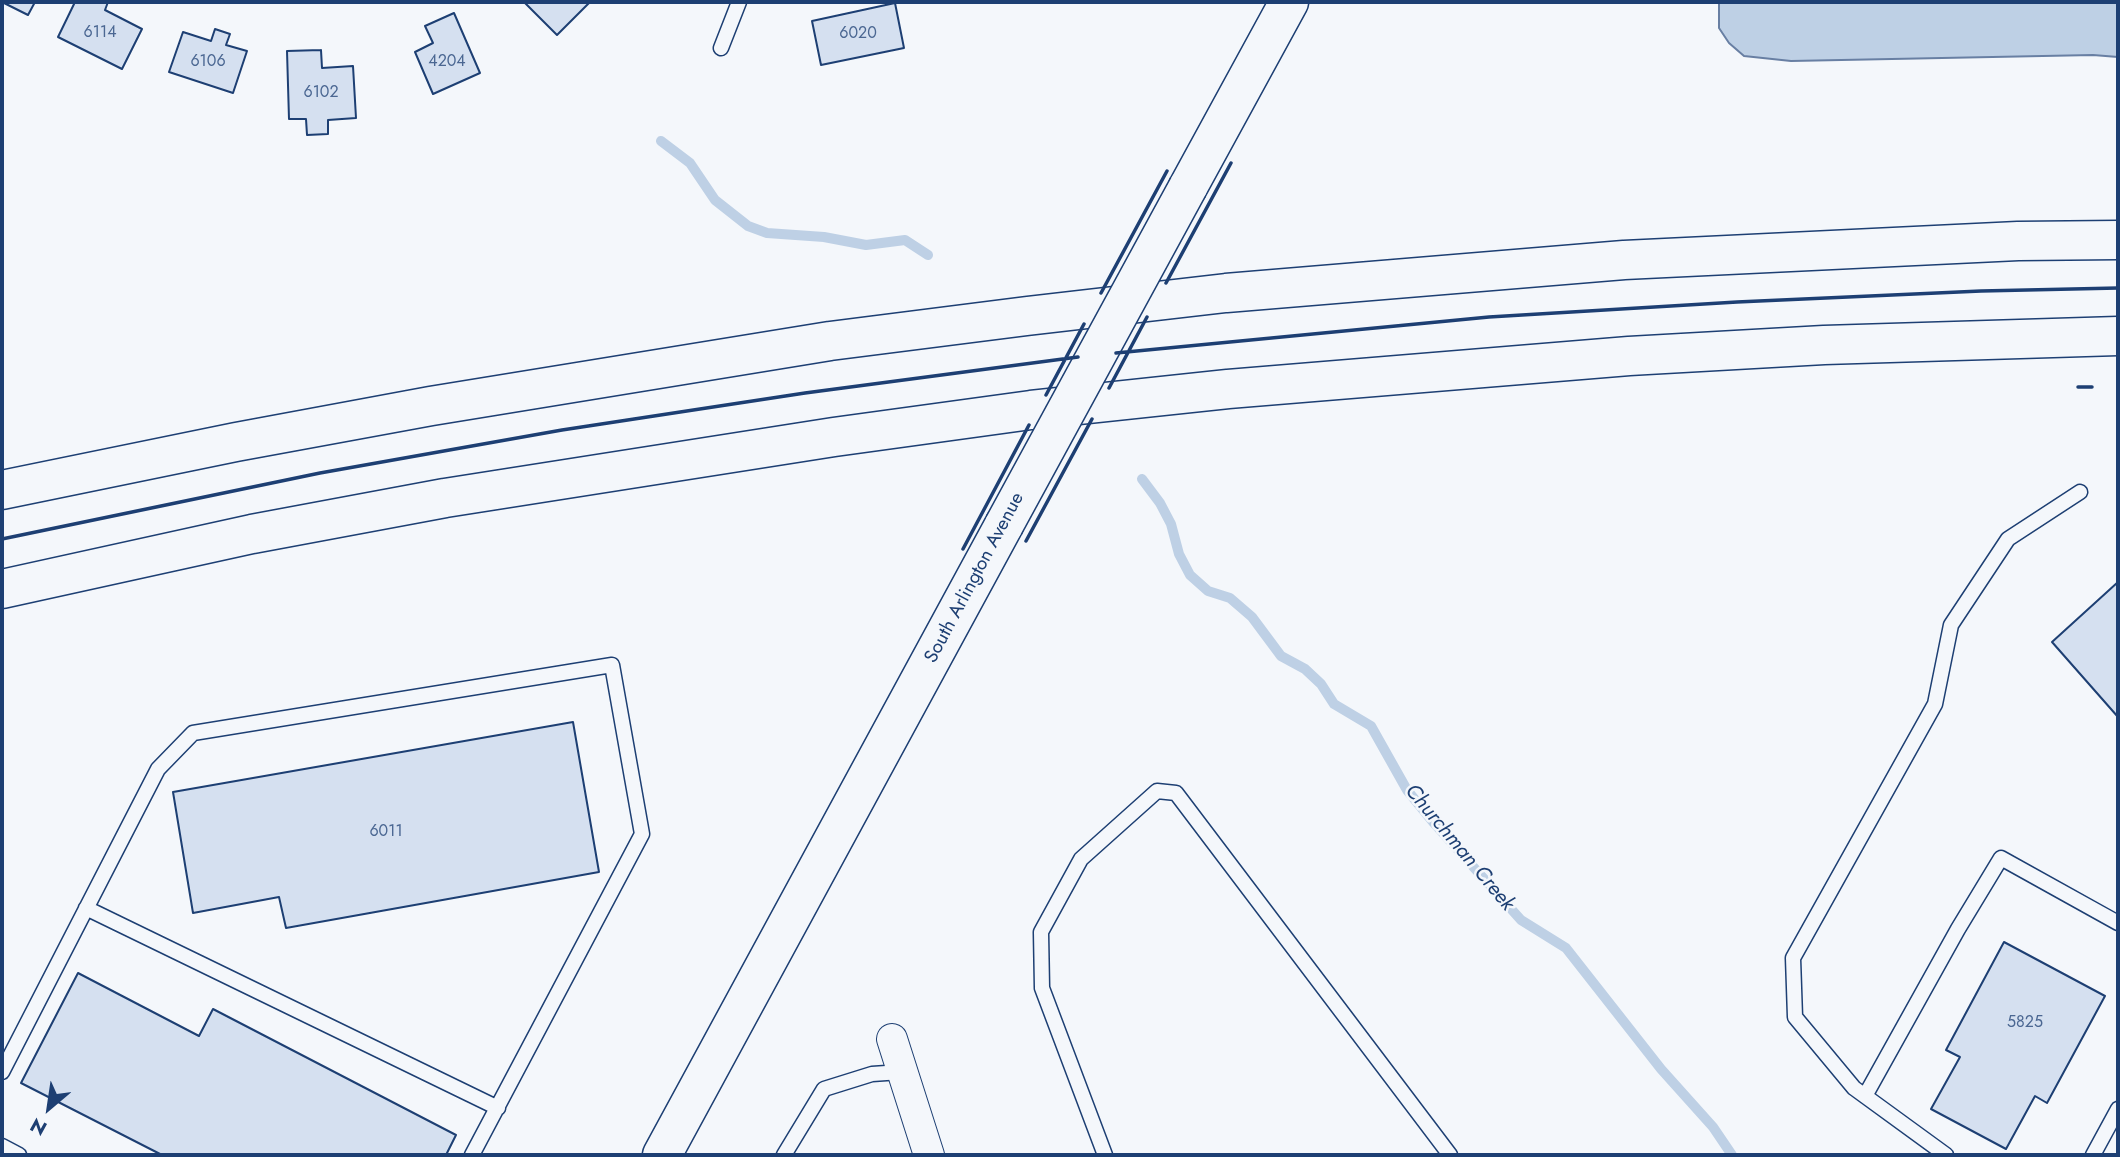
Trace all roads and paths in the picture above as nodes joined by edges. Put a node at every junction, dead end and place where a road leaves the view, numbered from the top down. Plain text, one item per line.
1 (739, 2) edge
2 (1289, 2) edge
3 (721, 48) dead end
4 (2118, 240) edge
5 (2118, 336) edge
6 (2, 490) edge
7 (2080, 492) dead end
8 (2, 589) edge
9 (86, 908) junction
10 (2118, 922) edge
11 (892, 1039) dead end
12 (2, 1072) edge
13 (901, 1072) junction
14 (1865, 1096) junction
15 (498, 1108) junction
16 (2118, 1109) edge
17 (2, 1146) edge
18 (19, 1155) edge
19 (472, 1155) edge
20 (662, 1155) edge
21 (784, 1155) edge
22 (929, 1155) edge
23 (1105, 1155) edge
24 (1450, 1155) edge
25 (1946, 1155) edge
26 (2093, 1155) edge

1 - 3 lane
2 - 20 main road, South Arlington Avenue, bridge
4 - 6 main road
5 - 8 main road
7 - 14 lane
9 - 12 lane
9 - 15 lane
9 - 15 lane
10 - 14 lane
11 - 13 street
13 - 21 lane
13 - 22 street
14 - 25 lane
15 - 19 lane
16 - 26 lane
17 - 18 lane
23 - 24 lane

